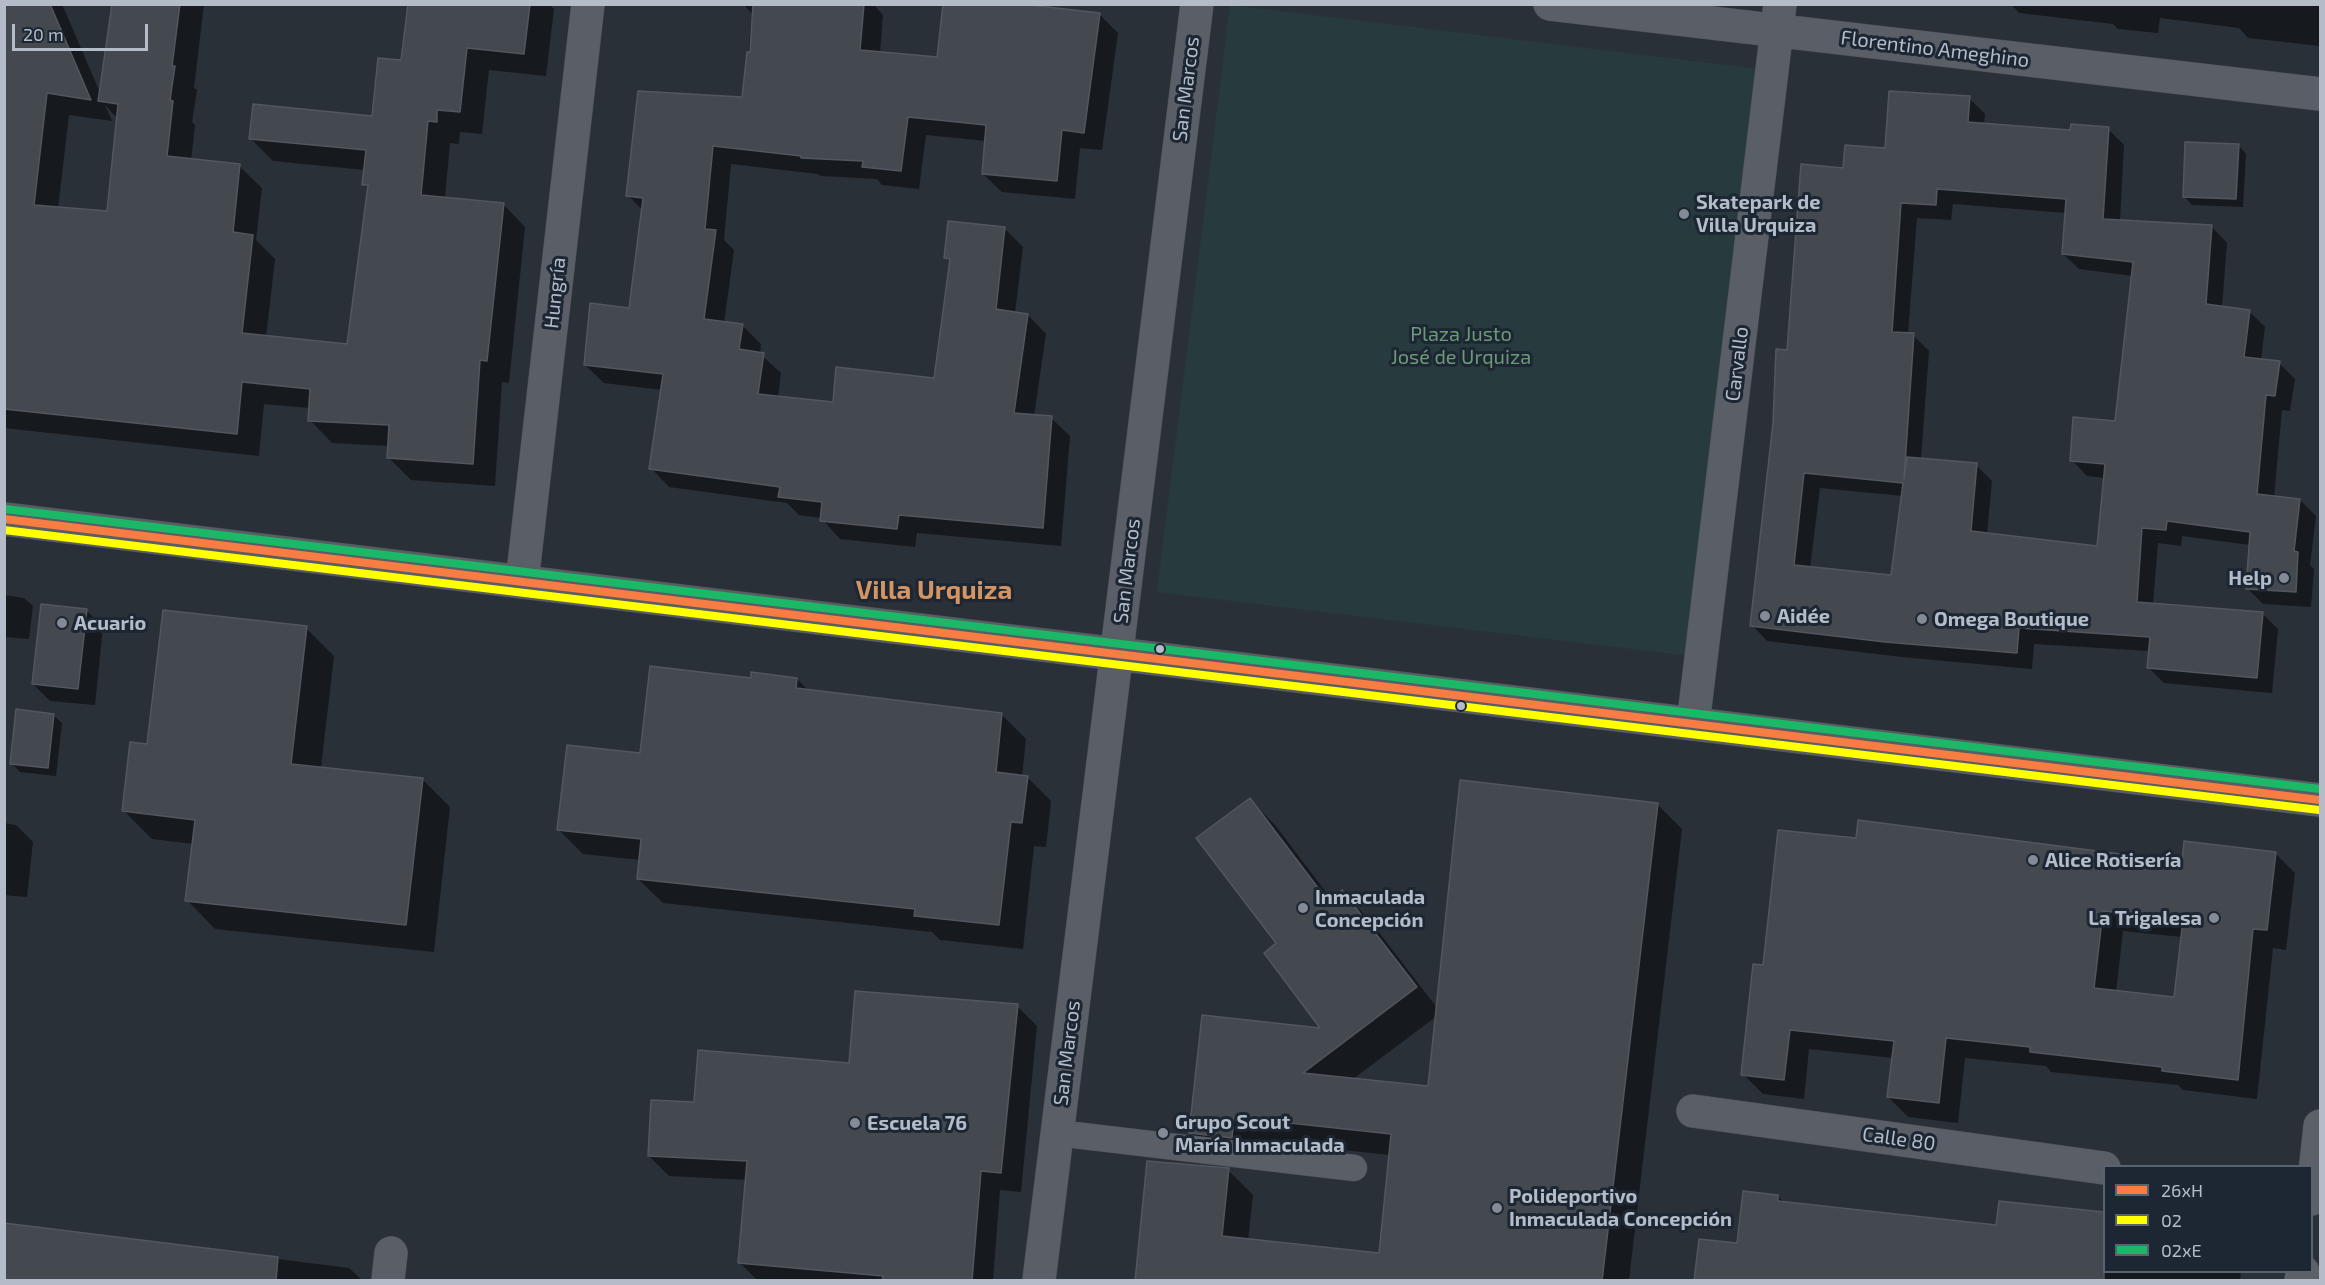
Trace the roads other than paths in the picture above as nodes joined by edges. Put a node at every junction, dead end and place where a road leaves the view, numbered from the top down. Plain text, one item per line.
1 (588, 4) edge
2 (1197, 4) edge
3 (1550, 4) edge
4 (1779, 18) edge
5 (2320, 94) edge
6 (4, 519) edge
7 (522, 582) junction
8 (1117, 654) junction
9 (1693, 724) junction
10 (2320, 800) edge
11 (1693, 1111) dead end
12 (2320, 1126) edge
13 (1057, 1134) junction
14 (1354, 1168) dead end
15 (2103, 1168) edge
16 (2313, 1188) edge
17 (1039, 1281) edge

1 - 7 street, Hungría
2 - 8 street, San Marcos
3 - 4 street, Florentino Ameghino
4 - 5 street, Florentino Ameghino
4 - 9 street, Carvallo
6 - 7 main road
7 - 8 main road
8 - 9 main road
8 - 13 street, San Marcos
9 - 10 main road
11 - 15 street, Calle 80
12 - 16 main road
13 - 14 lane
13 - 17 street, San Marcos

